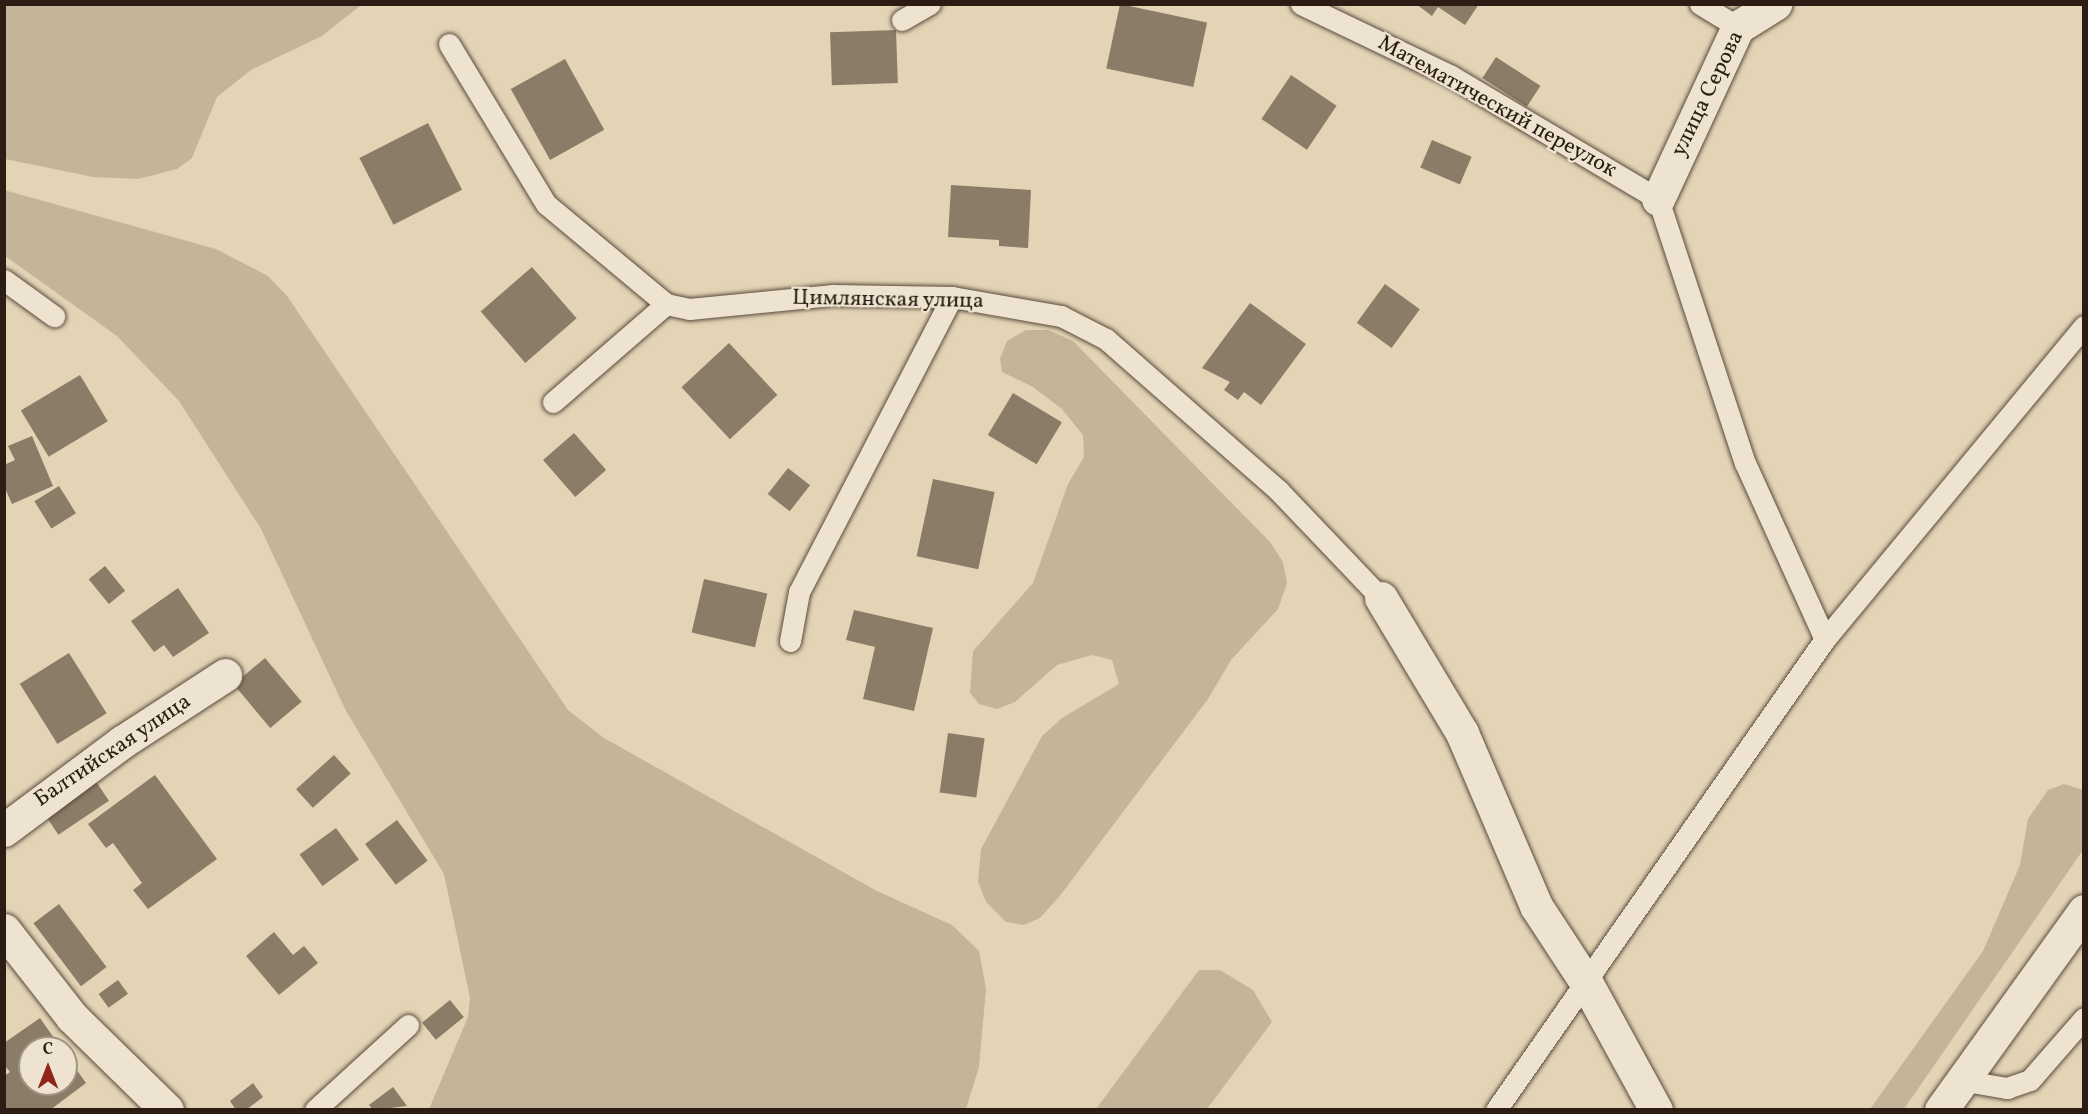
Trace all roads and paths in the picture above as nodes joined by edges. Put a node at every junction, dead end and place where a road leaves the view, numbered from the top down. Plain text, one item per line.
1 (930, 4) edge
2 (1301, 4) edge
3 (1700, 4) edge
4 (1775, 4) edge
5 (902, 20) dead end
6 (1738, 27) junction
7 (449, 44) dead end
8 (1658, 199) junction
9 (4, 280) edge
10 (952, 297) junction
11 (666, 304) junction
12 (54, 316) dead end
13 (2084, 326) edge
14 (553, 402) dead end
15 (1381, 598) joint
16 (1825, 639) junction
17 (790, 641) dead end
18 (225, 675) dead end
19 (4, 830) edge
20 (2084, 911) edge
21 (4, 930) edge
22 (1587, 984) junction
23 (2084, 1018) edge
24 (408, 1025) dead end
25 (1960, 1080) junction
26 (167, 1110) edge
27 (315, 1110) edge
28 (1496, 1110) edge
29 (1656, 1110) edge
30 (1941, 1110) edge

1 - 5 lane
2 - 8 lane, Математический переулок
3 - 6 lane
4 - 6 street, улица Серова
6 - 8 street, улица Серова
7 - 11 lane
8 - 16 lane
9 - 12 lane
10 - 11 lane, Цимлянская улица
10 - 15 lane, Цимлянская улица
10 - 17 lane
11 - 14 lane
13 - 16 lane
15 - 22 street
16 - 22 lane
18 - 19 street, Балтийская улица
20 - 25 street
21 - 26 street
22 - 28 lane
22 - 29 street
23 - 25 lane
24 - 27 lane
25 - 30 street

